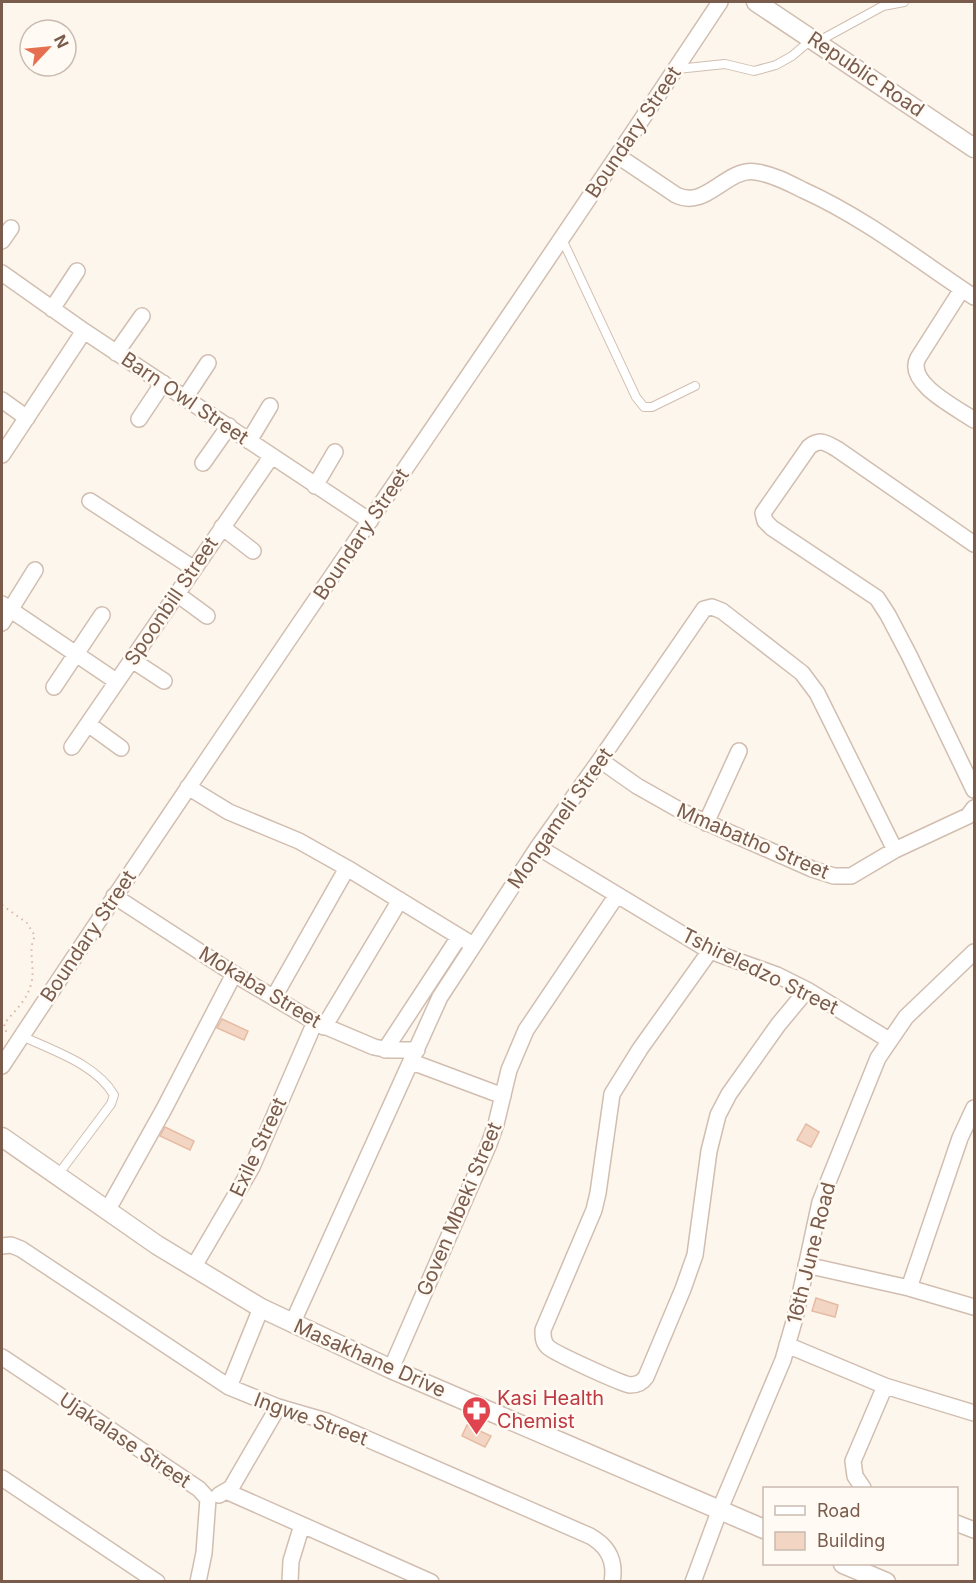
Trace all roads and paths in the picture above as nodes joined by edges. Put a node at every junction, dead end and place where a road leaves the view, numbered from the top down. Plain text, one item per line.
1 (720, 2) edge
2 (756, 2) edge
3 (904, 2) edge
4 (815, 40) junction
5 (675, 69) junction
6 (975, 148) edge
7 (618, 156) junction
8 (11, 228) dead end
9 (562, 237) junction
10 (2, 241) edge
11 (76, 271) dead end
12 (2, 273) edge
13 (968, 293) edge
14 (52, 309) junction
15 (142, 316) dead end
16 (84, 331) junction
17 (116, 353) junction
18 (208, 363) dead end
19 (163, 383) junction
20 (695, 386) dead end
21 (185, 398) junction
22 (2, 400) edge
23 (270, 406) dead end
24 (27, 418) junction
25 (139, 419) dead end
26 (975, 420) edge
27 (229, 426) junction
28 (249, 441) junction
29 (335, 452) dead end
30 (2, 455) edge
31 (271, 456) junction
32 (203, 463) dead end
33 (315, 486) junction
34 (90, 501) dead end
35 (370, 521) junction
36 (222, 527) junction
37 (975, 544) edge
38 (253, 551) dead end
39 (193, 568) junction
40 (35, 570) dead end
41 (177, 594) junction
42 (4, 612) edge
43 (102, 615) dead end
44 (207, 616) dead end
45 (76, 654) junction
46 (132, 660) junction
47 (116, 681) junction
48 (164, 681) dead end
49 (54, 687) dead end
50 (88, 724) junction
51 (72, 747) dead end
52 (121, 748) dead end
53 (739, 751) dead end
54 (600, 760) junction
55 (188, 787) junction
56 (975, 789) edge
57 (974, 809) edge
58 (706, 823) junction
59 (538, 847) junction
60 (895, 850) junction
61 (347, 868) junction
62 (617, 895) junction
63 (114, 896) junction
64 (399, 900) junction
65 (2, 905) edge
66 (459, 937) junction
67 (473, 945) junction
68 (710, 951) junction
69 (975, 952) edge
70 (234, 974) junction
71 (807, 990) junction
72 (274, 997) junction
73 (320, 1025) junction
74 (19, 1040) junction
75 (889, 1040) junction
76 (385, 1050) junction
77 (414, 1056) junction
78 (2, 1066) edge
79 (503, 1096) junction
80 (975, 1108) edge
81 (2, 1137) edge
82 (57, 1176) junction
83 (107, 1211) junction
84 (2, 1246) edge
85 (807, 1265) junction
86 (193, 1268) junction
87 (909, 1288) junction
88 (975, 1307) edge
89 (261, 1308) junction
90 (292, 1324) junction
91 (787, 1345) junction
92 (2, 1357) edge
93 (391, 1369) junction
94 (885, 1386) junction
95 (229, 1387) junction
96 (278, 1407) junction
97 (975, 1413) edge
98 (2, 1478) edge
99 (862, 1487) edge
100 (228, 1492) junction
101 (208, 1499) junction
102 (720, 1509) junction
103 (958, 1524) edge
104 (302, 1525) junction
105 (763, 1528) edge
106 (975, 1530) edge
107 (848, 1565) edge
108 (157, 1581) edge
109 (198, 1581) edge
110 (290, 1581) edge
111 (431, 1581) edge
112 (612, 1581) edge
113 (693, 1581) edge
114 (886, 1581) edge

1 - 5 street, Boundary Street
2 - 4 street, Republic Road
3 - 4 lane
4 - 5 lane
4 - 6 street, Republic Road
5 - 7 street, Boundary Street
7 - 9 street, Boundary Street
7 - 13 street
8 - 10 street
9 - 20 lane
9 - 35 street, Boundary Street
11 - 14 street
12 - 14 street, Barn Owl Street
13 - 26 street
14 - 16 street, Barn Owl Street
15 - 17 street
16 - 17 street, Barn Owl Street
16 - 24 street
17 - 19 street, Barn Owl Street
18 - 21 street
19 - 21 street, Barn Owl Street
19 - 25 street
21 - 27 street, Barn Owl Street
22 - 24 street
23 - 28 street
24 - 30 street
27 - 28 street, Barn Owl Street
27 - 32 street
28 - 31 street, Barn Owl Street
29 - 33 street
31 - 33 street, Barn Owl Street
31 - 36 street, Spoonbill Street
33 - 35 street, Barn Owl Street
34 - 39 street
35 - 55 street, Boundary Street
36 - 38 street
36 - 39 street, Spoonbill Street
37 - 56 street
39 - 41 street, Spoonbill Street
40 - 42 street
41 - 44 street
41 - 46 street, Spoonbill Street
42 - 45 street
43 - 45 street
45 - 47 street
45 - 49 street
46 - 47 street, Spoonbill Street
46 - 48 street
47 - 50 street, Spoonbill Street
50 - 51 street, Spoonbill Street
50 - 52 street
53 - 58 street
54 - 58 street, Mmabatho Street
54 - 59 street, Mongameli Street
54 - 60 street, Mongameli Street
55 - 61 street
55 - 63 street, Boundary Street
57 - 60 street, Mmabatho Street
58 - 60 street, Mmabatho Street
59 - 62 street, Tshireledzo Street
59 - 67 street, Mongameli Street
61 - 64 street
61 - 72 street
62 - 68 street, Tshireledzo Street
62 - 79 street, Goven Mbeki Street
63 - 70 street, Mokaba Street
63 - 74 street, Boundary Street
64 - 66 street
64 - 73 street, Exile Street
65 - 74 path
66 - 67 street
66 - 76 street
67 - 77 street, Mongameli Street
68 - 71 street, Tshireledzo Street
68 - 71 street
69 - 75 street, 16th June Road
70 - 72 street, Mokaba Street
70 - 83 street
71 - 75 street, Tshireledzo Street
72 - 73 street, Mokaba Street
73 - 76 street, Mokaba Street
73 - 86 street, Exile Street
74 - 78 street, Boundary Street
74 - 82 lane
75 - 85 street, 16th June Road
76 - 77 street, Mokaba Street
77 - 79 street, Mokaba Street
77 - 90 street, Mongameli Street
79 - 93 street, Goven Mbeki Street
80 - 87 street
81 - 82 street, Masakhane Drive
82 - 83 street, Masakhane Drive
83 - 86 street, Masakhane Drive
84 - 95 street, Ingwe Street
85 - 87 street
85 - 91 street, 16th June Road
86 - 89 street, Masakhane Drive
87 - 88 street
89 - 90 street, Masakhane Drive
89 - 95 street
90 - 93 street, Masakhane Drive
91 - 94 street
91 - 102 street, 16th June Road
92 - 101 street, Ujakalase Street
93 - 102 street, Masakhane Drive
94 - 97 street
94 - 99 street
95 - 96 street, Ingwe Street
96 - 100 street
96 - 112 street, Ingwe Street
98 - 108 street
100 - 101 street
100 - 104 street
101 - 109 street, Ujakalase Street
102 - 105 street, Masakhane Drive
102 - 113 street, 16th June Road
103 - 106 street
104 - 110 street
104 - 111 street
107 - 114 street

